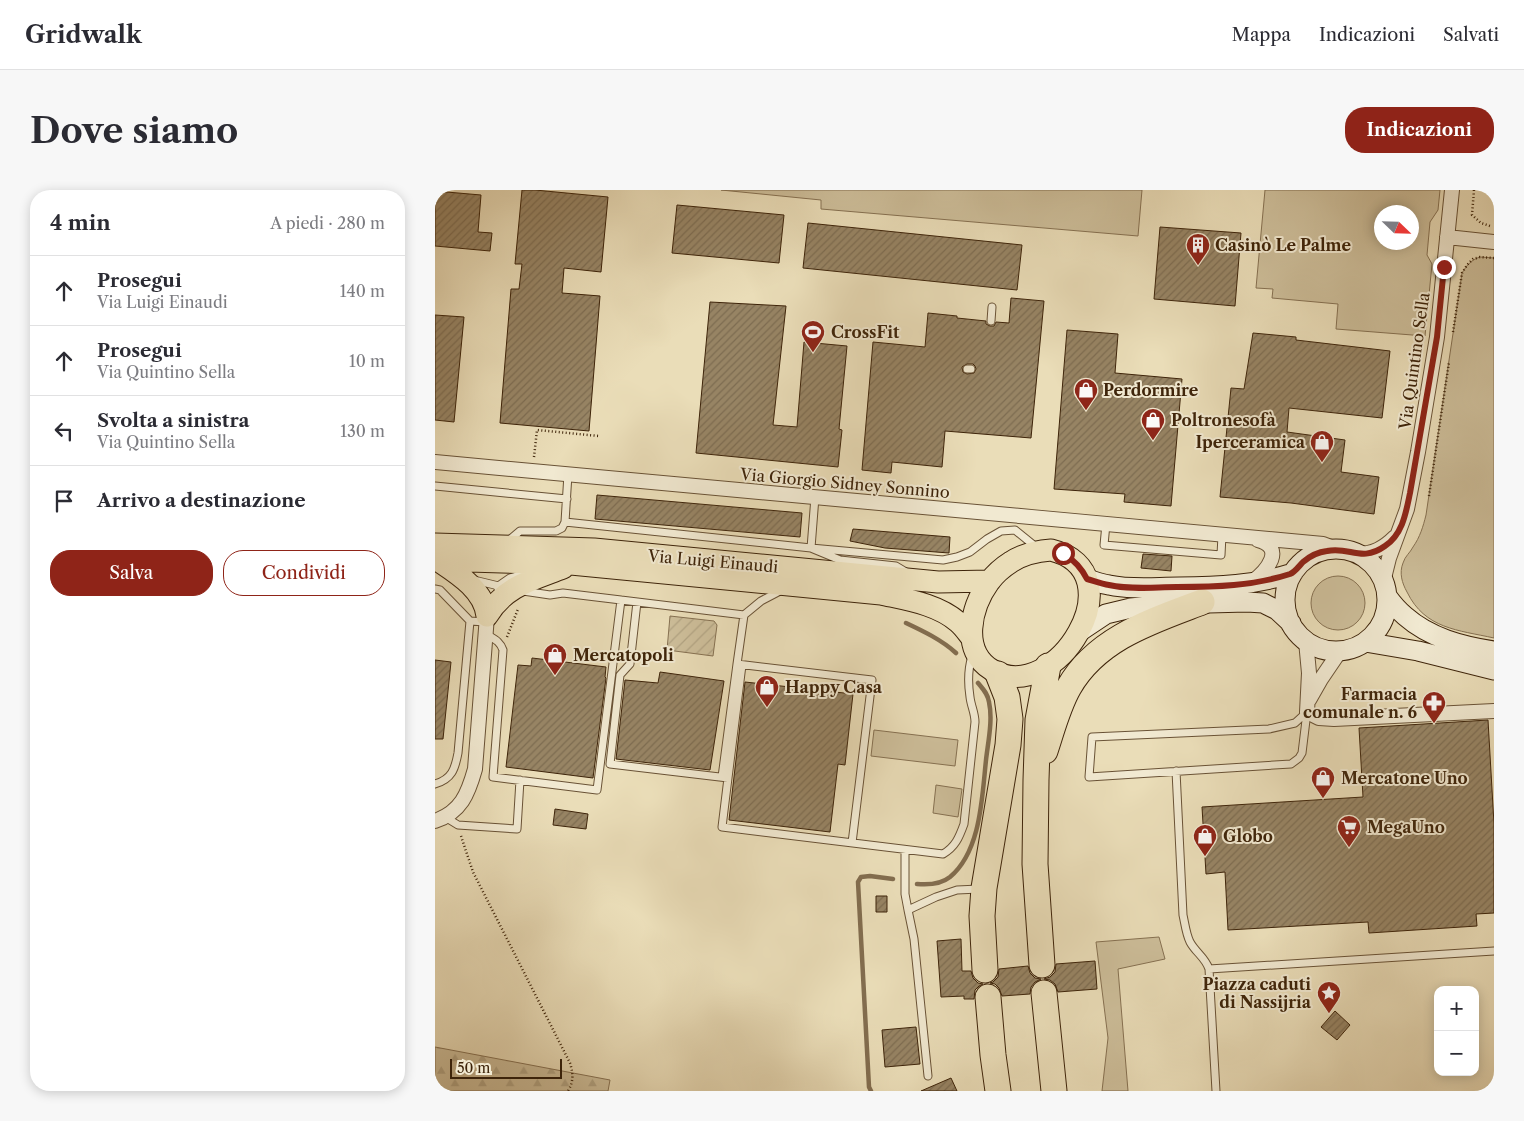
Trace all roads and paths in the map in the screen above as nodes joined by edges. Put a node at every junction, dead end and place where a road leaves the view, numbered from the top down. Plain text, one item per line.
1 (1452, 190) edge
2 (1474, 190) edge
3 (1494, 227) edge
4 (1447, 237) junction
5 (1494, 242) edge
6 (1494, 258) edge
7 (992, 308) dead end
8 (991, 321) dead end
9 (1453, 336) dead end
10 (1450, 354) dead end
11 (599, 436) dead end
12 (435, 462) edge
13 (532, 471) junction
14 (568, 474) junction
15 (435, 486) edge
16 (1429, 496) dead end
17 (815, 497) junction
18 (567, 499) junction
19 (565, 522) junction
20 (1106, 524) junction
21 (1398, 534) junction
22 (1222, 535) junction
23 (1252, 538) junction
24 (502, 546) junction
25 (811, 548) junction
26 (1339, 550) junction
27 (1040, 551) junction
28 (436, 554) edge
29 (1357, 554) junction
30 (571, 564) junction
31 (1293, 573) junction
32 (1087, 579) junction
33 (919, 580) junction
34 (990, 581) junction
35 (1250, 584) junction
36 (544, 586) junction
37 (791, 586) junction
38 (435, 589) edge
39 (1385, 589) junction
40 (621, 600) junction
41 (637, 602) junction
42 (1202, 602) junction
43 (493, 607) junction
44 (744, 615) junction
45 (1291, 623) junction
46 (1079, 632) junction
47 (972, 642) junction
48 (1306, 642) junction
49 (1365, 642) junction
50 (503, 650) junction
51 (1340, 651) junction
52 (1494, 651) edge
53 (740, 664) junction
54 (1048, 666) junction
55 (1494, 670) edge
56 (998, 674) junction
57 (1307, 707) junction
58 (1494, 712) edge
59 (1176, 771) junction
60 (725, 778) junction
61 (521, 780) junction
62 (1036, 780) junction
63 (435, 784) edge
64 (440, 819) edge
65 (458, 824) junction
66 (852, 843) junction
67 (905, 850) junction
68 (984, 888) junction
69 (908, 910) junction
70 (1494, 951) edge
71 (1042, 965) dead end
72 (1209, 969) junction
73 (985, 970) dead end
74 (1044, 993) dead end
75 (988, 998) dead end
76 (927, 1076) dead end
77 (568, 1091) edge
78 (999, 1091) edge
79 (1054, 1091) edge
80 (1216, 1091) edge

1 - 4 street, Via Quintino Sella
2 - 3 path
4 - 5 street
4 - 21 street, Via Quintino Sella
6 - 9 path
7 - 8 lane
10 - 16 path
11 - 13 path
12 - 13 street, Via Giorgio Sidney Sonnino
13 - 14 street, Via Giorgio Sidney Sonnino
14 - 17 street, Via Giorgio Sidney Sonnino
14 - 18 lane
15 - 18 lane
17 - 20 street, Via Giorgio Sidney Sonnino
17 - 25 lane
18 - 19 lane
19 - 24 lane
19 - 25 lane
20 - 22 street, Via Giorgio Sidney Sonnino
20 - 22 lane
21 - 29 street
21 - 39 street, Via Quintino Sella
22 - 23 street, Via Giorgio Sidney Sonnino
23 - 26 street, Via Giorgio Sidney Sonnino
23 - 35 street, Via Giorgio Sidney Sonnino
24 - 28 main road, Via Luigi Einaudi
24 - 33 main road, Via Luigi Einaudi
25 - 27 lane
25 - 33 lane
26 - 29 main road
26 - 31 main road
27 - 32 main road
27 - 34 main road
28 - 30 main road, Via Luigi Einaudi
28 - 43 main road
29 - 39 main road
30 - 36 main road
30 - 37 main road, Via Luigi Einaudi
31 - 35 main road
31 - 45 main road
32 - 35 main road
32 - 46 main road
33 - 34 main road, Via Luigi Einaudi
34 - 47 main road
36 - 40 lane
36 - 43 main road
37 - 44 lane
37 - 47 main road, Via Luigi Einaudi
38 - 43 lane
39 - 49 main road
39 - 52 main road
40 - 41 lane
40 - 61 lane
41 - 44 lane
41 - 60 lane
42 - 45 main road
42 - 46 main road
42 - 62 highway
43 - 50 lane
43 - 50 path
43 - 63 lane
43 - 64 street
44 - 53 lane
45 - 48 main road
46 - 54 main road
47 - 56 main road, Via Luigi Einaudi
47 - 67 lane
48 - 51 main road
48 - 57 street
49 - 51 main road
49 - 55 main road
50 - 61 lane
51 - 57 street
53 - 60 lane
53 - 66 lane
54 - 56 main road
54 - 62 highway
56 - 68 highway
57 - 58 street
57 - 59 lane
57 - 59 lane
59 - 72 lane
60 - 66 lane
61 - 65 lane
62 - 71 highway
64 - 65 lane
65 - 77 path
66 - 67 lane
67 - 69 lane
68 - 69 lane
68 - 73 highway
69 - 76 lane
70 - 72 lane
72 - 80 lane
74 - 79 highway
75 - 78 highway

